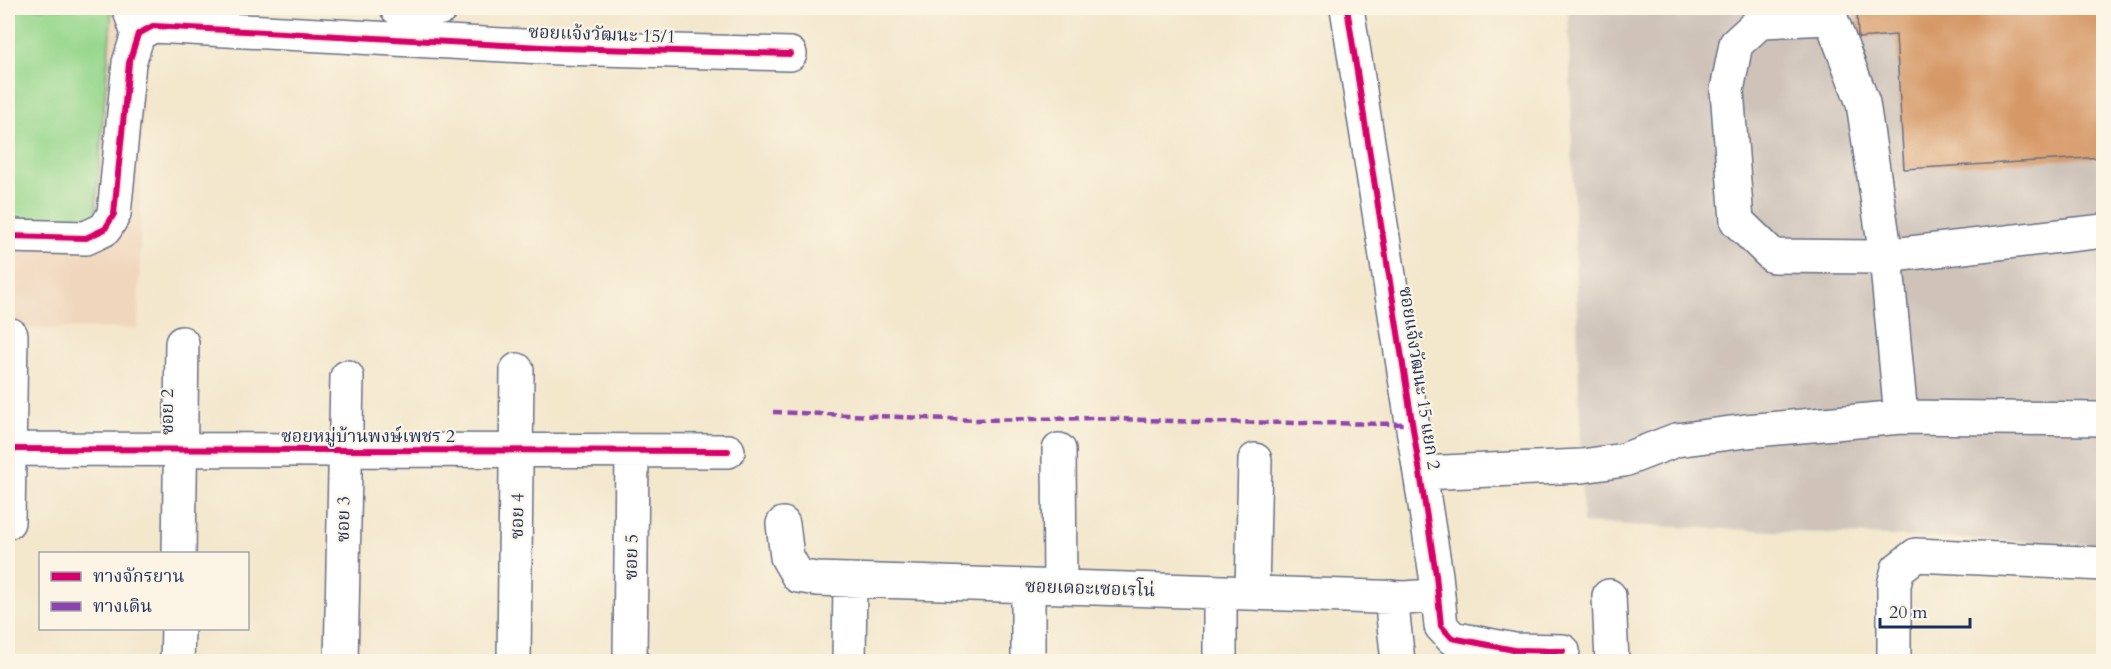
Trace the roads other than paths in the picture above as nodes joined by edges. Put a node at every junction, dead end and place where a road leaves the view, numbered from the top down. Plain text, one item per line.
1 (397, 8) edge
2 (441, 8) edge
3 (1347, 8) edge
4 (1831, 13) edge
5 (134, 21) edge
6 (790, 54) dead end
7 (2103, 231) edge
8 (8, 236) edge
9 (1886, 256) junction
10 (11, 335) dead end
11 (182, 343) dead end
12 (517, 370) dead end
13 (347, 377) dead end
14 (1901, 417) junction
15 (2103, 419) edge
16 (8, 449) edge
17 (182, 450) junction
18 (1059, 450) dead end
19 (728, 451) dead end
20 (344, 452) junction
21 (518, 452) junction
22 (632, 452) junction
23 (1255, 460) dead end
24 (1421, 473) junction
25 (8, 522) edge
26 (783, 524) dead end
27 (179, 552) edge
28 (2103, 564) edge
29 (850, 580) junction
30 (1028, 586) junction
31 (1060, 587) junction
32 (1220, 592) junction
33 (1252, 593) junction
34 (1438, 596) junction
35 (1609, 596) dead end
36 (1391, 597) junction
37 (178, 630) edge
38 (1563, 651) dead end
39 (177, 662) edge
40 (341, 662) edge
41 (514, 662) edge
42 (630, 662) edge
43 (849, 662) edge
44 (1028, 662) edge
45 (1220, 662) edge
46 (1398, 662) edge
47 (1612, 662) edge
48 (1894, 662) edge

1 - 2 street
3 - 24 street, ซอยแจ้งวัฒนะ 15 แยก 2
4 - 9 street
4 - 9 street
5 - 6 street, ซอยแจ้งวัฒนะ 15/1
5 - 8 street, ซอยแจ้งวัฒนะ 15/1
7 - 9 street
9 - 14 street
10 - 16 street
11 - 17 street, ซอย 2
12 - 21 street, ซอย 4
13 - 20 street, ซอย 3
14 - 15 street
14 - 24 street
16 - 17 street, ซอยหมู่บ้านพงษ์เพชร 2
16 - 25 street
17 - 20 street, ซอยหมู่บ้านพงษ์เพชร 2
17 - 27 street, ซอย 2
18 - 31 street
19 - 22 street, ซอยหมู่บ้านพงษ์เพชร 2
20 - 21 street, ซอยหมู่บ้านพงษ์เพชร 2
20 - 40 street, ซอย 3
21 - 22 street, ซอยหมู่บ้านพงษ์เพชร 2
21 - 41 street, ซอย 4
22 - 42 street, ซอย 5
23 - 33 street
24 - 34 street, ซอยแจ้งวัฒนะ 15 แยก 2
26 - 29 street, ซอยเดอะเซอเรโน่
28 - 48 street
29 - 30 street, ซอยเดอะเซอเรโน่
29 - 43 street
30 - 31 street, ซอยเดอะเซอเรโน่
30 - 44 street
31 - 32 street, ซอยเดอะเซอเรโน่
32 - 33 street, ซอยเดอะเซอเรโน่
32 - 45 street
33 - 36 street, ซอยเดอะเซอเรโน่
34 - 36 street, ซอยเดอะเซอเรโน่
34 - 38 street, ซอยแจ้งวัฒนะ 15 แยก 2
35 - 47 street
36 - 46 street
37 - 39 street

